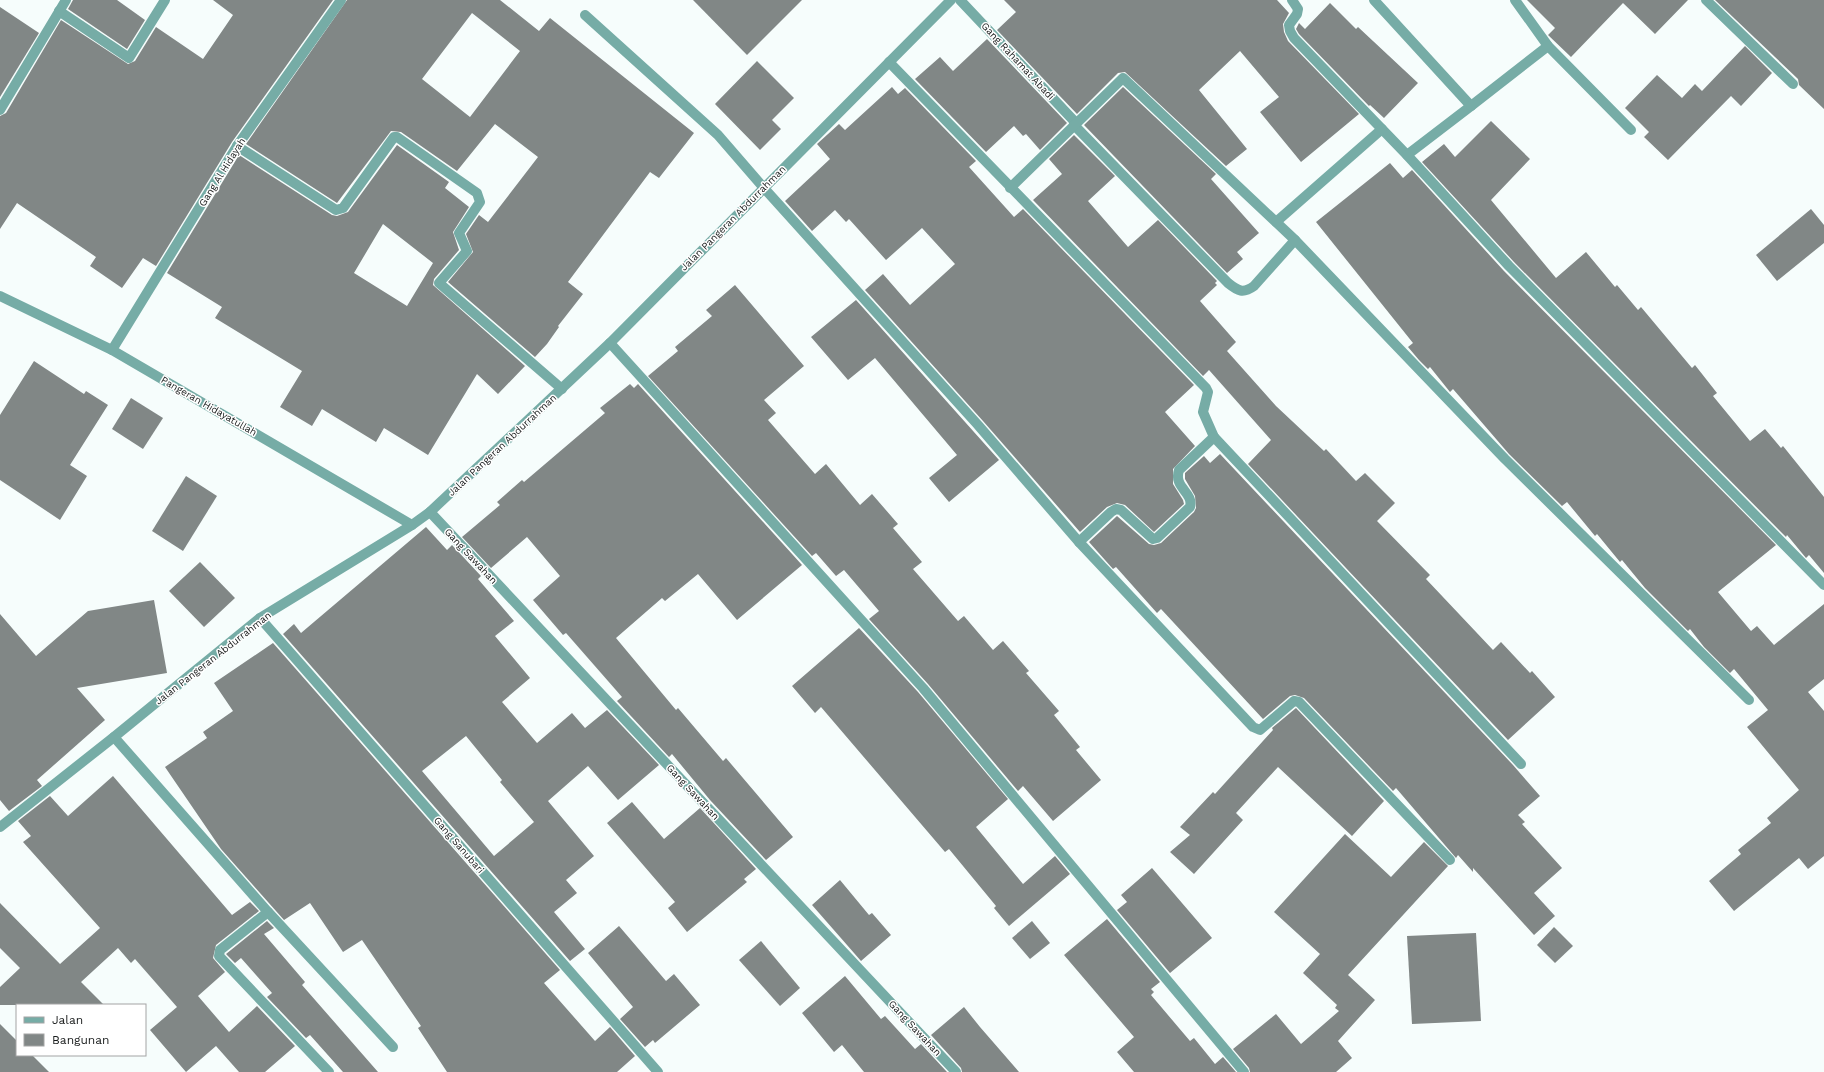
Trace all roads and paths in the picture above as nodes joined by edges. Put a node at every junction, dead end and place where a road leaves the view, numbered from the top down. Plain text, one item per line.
1 (66, 0) edge
2 (165, 0) edge
3 (342, 0) edge
4 (951, 0) edge
5 (960, 0) edge
6 (1292, 0) edge
7 (1374, 0) edge
8 (1515, 0) edge
9 (1706, 0) edge
10 (59, 11) junction
11 (585, 15) dead end
12 (1548, 46) junction
13 (889, 62) junction
14 (1793, 84) dead end
15 (1471, 106) junction
16 (0, 110) edge
17 (1075, 124) junction
18 (1382, 129) junction
19 (1631, 130) dead end
20 (237, 146) junction
21 (1407, 155) junction
22 (763, 187) junction
23 (1010, 188) junction
24 (1276, 222) junction
25 (1295, 240) junction
26 (0, 296) edge
27 (610, 343) junction
28 (112, 350) junction
29 (562, 389) junction
30 (1214, 437) junction
31 (430, 512) junction
32 (412, 525) junction
33 (1079, 542) junction
34 (1824, 585) edge
35 (260, 618) junction
36 (1749, 700) dead end
37 (114, 737) junction
38 (1521, 764) dead end
39 (0, 827) edge
40 (1450, 860) dead end
41 (268, 912) junction
42 (393, 1047) dead end
43 (329, 1072) edge
44 (658, 1072) edge
45 (956, 1072) edge
46 (1244, 1072) edge

1 - 10 street
2 - 10 street
3 - 20 street, Gang Al Hidayah
4 - 13 street, Jalan Pangeran Abdurrahman
5 - 17 street, Gang Rahamat Abadi
6 - 18 street
7 - 15 street
8 - 12 street
9 - 14 street
10 - 16 street
11 - 22 street
12 - 15 street
12 - 19 street
13 - 22 street, Jalan Pangeran Abdurrahman
13 - 23 street
15 - 21 street
17 - 23 street
17 - 24 street
17 - 25 street, Gang Rahamat Abadi
18 - 21 street
18 - 24 street
20 - 28 street, Gang Al Hidayah
20 - 29 street
21 - 34 street
22 - 27 street, Jalan Pangeran Abdurrahman
22 - 33 street
23 - 30 street
24 - 25 street
25 - 36 street
26 - 28 street, Pangeran Hidayatullah
27 - 29 street, Jalan Pangeran Abdurrahman
27 - 46 street
28 - 32 street, Pangeran Hidayatullah
29 - 31 street, Jalan Pangeran Abdurrahman
30 - 33 street
30 - 38 street
31 - 32 street, Jalan Pangeran Abdurrahman
31 - 45 street, Gang Sawahan
32 - 35 street, Jalan Pangeran Abdurrahman
33 - 40 street
35 - 37 street, Jalan Pangeran Abdurrahman
35 - 44 street, Gang Sanubari
37 - 39 street, Jalan Pangeran Abdurrahman
37 - 41 street
41 - 42 street
41 - 43 street

